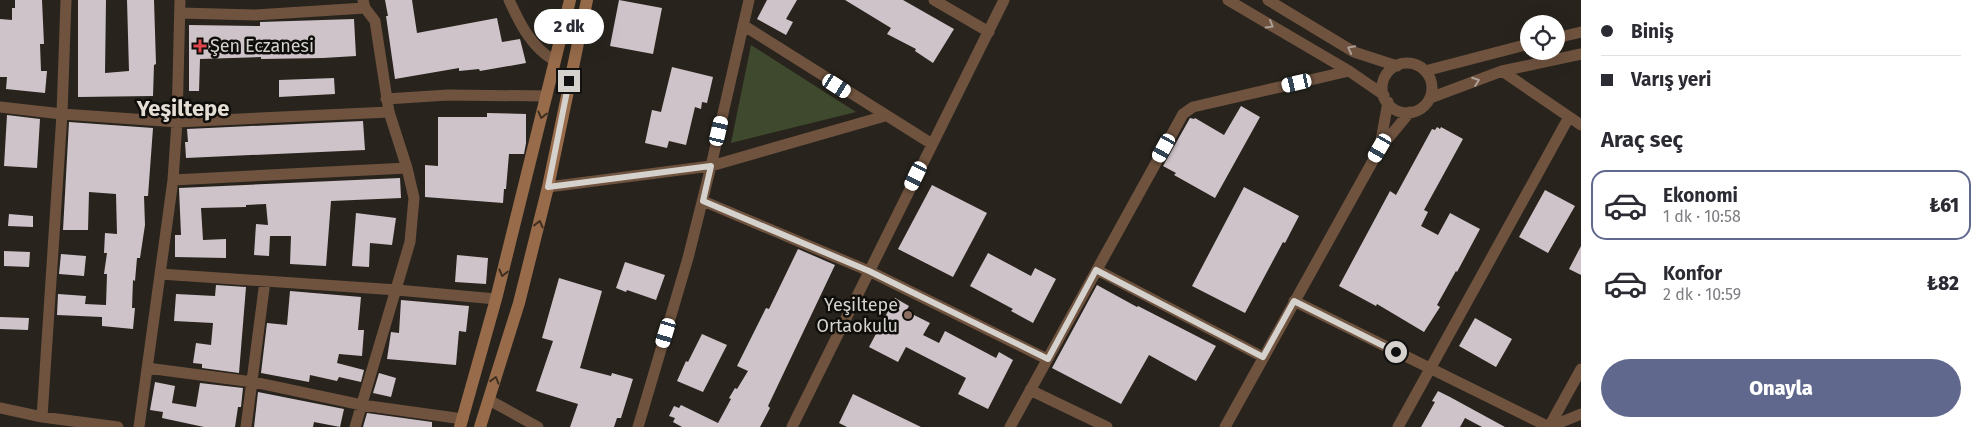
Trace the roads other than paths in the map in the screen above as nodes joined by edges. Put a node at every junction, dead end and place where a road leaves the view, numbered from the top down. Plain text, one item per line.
1 (66, 0) edge
2 (180, 0) edge
3 (509, 0) edge
4 (570, 0) edge
5 (587, 0) edge
6 (749, 0) edge
7 (934, 0) edge
8 (1004, 0) edge
9 (1228, 0) edge
10 (1268, 0) edge
11 (364, 4) edge
12 (180, 13) junction
13 (743, 26) junction
14 (988, 32) junction
15 (1581, 32) edge
16 (1565, 36) edge
17 (1520, 46) edge
18 (1581, 54) edge
19 (555, 61) junction
20 (1397, 66) junction
21 (1349, 71) junction
22 (1425, 71) junction
23 (1502, 71) junction
24 (547, 96) junction
25 (1430, 98) junction
26 (386, 99) junction
27 (1386, 99) junction
28 (0, 107) edge
29 (389, 112) junction
30 (1410, 112) junction
31 (62, 114) junction
32 (885, 116) junction
33 (1569, 117) junction
34 (177, 122) junction
35 (1581, 125) edge
36 (932, 144) junction
37 (1380, 148) junction
38 (711, 166) junction
39 (408, 168) junction
40 (173, 180) junction
41 (548, 187) junction
42 (703, 201) junction
43 (1096, 270) junction
44 (869, 271) junction
45 (160, 274) junction
46 (265, 280) junction
47 (397, 290) junction
48 (496, 300) junction
49 (1294, 301) junction
50 (1263, 357) junction
51 (1048, 359) junction
52 (147, 368) junction
53 (1430, 369) junction
54 (1581, 370) edge
55 (253, 382) junction
56 (1030, 390) junction
57 (489, 400) junction
58 (362, 405) junction
59 (0, 408) edge
60 (1581, 414) edge
61 (42, 417) junction
62 (462, 423) edge
63 (118, 427) edge
64 (139, 427) edge
65 (246, 427) edge
66 (355, 427) edge
67 (480, 427) edge
68 (538, 427) edge
69 (638, 427) edge
70 (792, 427) edge
71 (1010, 427) edge
72 (1107, 427) edge
73 (1225, 427) edge
74 (1398, 427) edge
75 (1549, 427) edge

1 - 31 street
2 - 12 street
3 - 19 street
4 - 19 main road
5 - 41 main road
6 - 13 street
7 - 14 street
8 - 14 street
9 -> 21 street
20 -> 10 street
11 - 12 street
11 - 26 street
12 - 34 street
13 - 32 street
13 - 38 street
14 - 36 street
15 - 16 street
17 - 22 street
18 - 23 street
19 - 24 main road
20 - 22 street
20 - 27 street
21 - 27 street
21 - 43 street
22 - 25 street
25 -> 23 street
23 - 33 street
24 - 26 street
24 -> 48 main road
25 - 30 street
26 - 29 street
27 - 30 street
27 - 37 street
28 - 31 street
29 - 34 street
29 - 39 street
30 - 37 street
31 - 34 street
31 - 61 street
32 - 36 street
32 - 38 street
33 - 35 street
33 - 53 street
34 - 40 street
36 - 44 street
37 - 49 street
38 - 41 street
38 - 42 street
39 - 40 street
39 - 47 street
40 - 45 street
57 -> 41 main road
42 - 44 street
42 - 69 street
43 - 50 street
43 - 51 street
44 - 51 street
44 - 70 street
45 - 46 street
45 - 52 street
46 - 47 street
46 - 55 street
47 - 48 street
47 - 58 street
48 - 62 main road
49 - 50 street
49 - 53 street
50 - 73 street
51 - 56 street
52 - 55 street
52 - 64 street
53 - 74 street
53 - 75 street
54 - 75 street
55 - 58 street
55 - 65 street
56 - 71 street
56 - 72 street
57 - 67 main road
57 - 68 street
58 - 62 street
58 - 66 street
59 - 61 street
60 - 75 street
61 - 63 street

